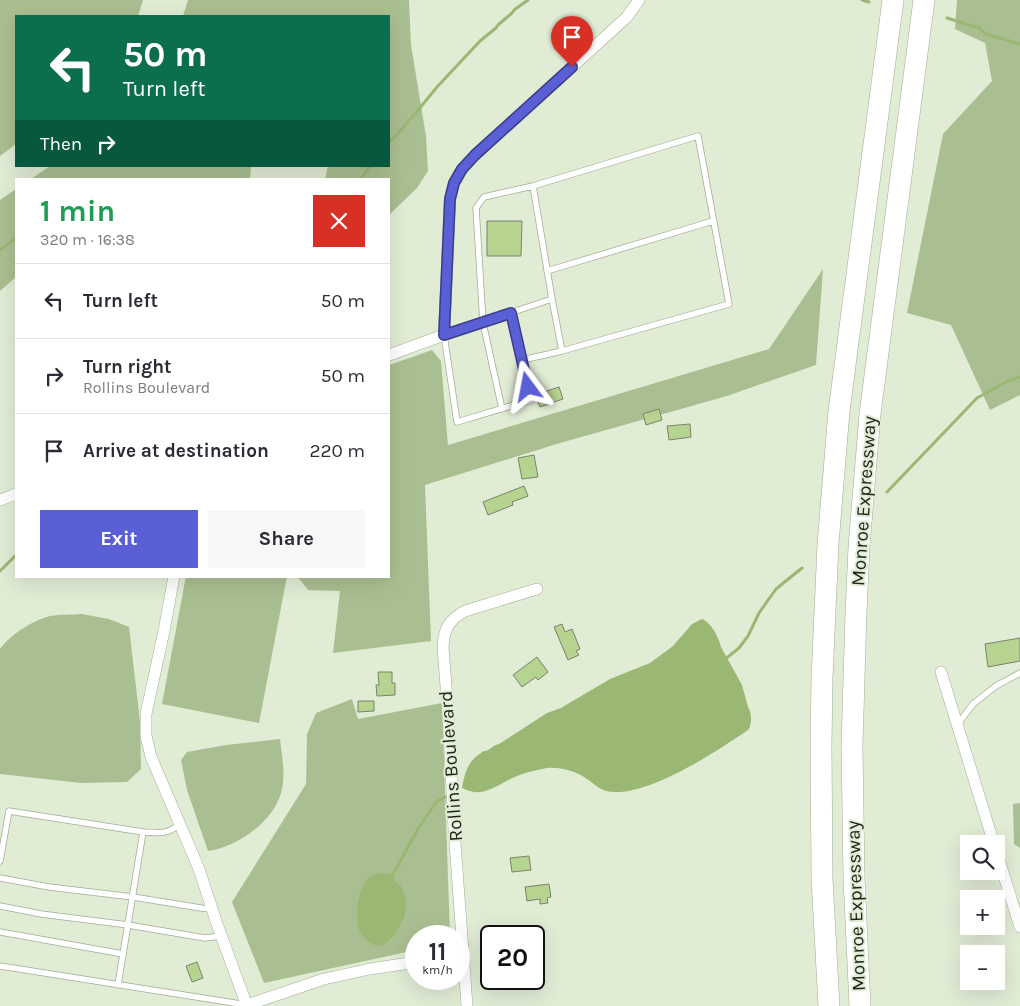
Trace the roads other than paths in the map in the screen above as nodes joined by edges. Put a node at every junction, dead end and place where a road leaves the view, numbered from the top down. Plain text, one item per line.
1 (639, 0) edge
2 (893, 0) edge
3 (924, 0) edge
4 (533, 186) junction
5 (714, 220) junction
6 (547, 271) junction
7 (552, 299) junction
8 (511, 313) junction
9 (482, 323) junction
10 (444, 335) junction
11 (562, 351) junction
12 (390, 355) edge
13 (522, 360) junction
14 (502, 408) junction
15 (15, 494) edge
16 (0, 500) edge
17 (174, 578) edge
18 (537, 589) dead end
19 (941, 672) dead end
20 (1020, 673) edge
21 (958, 725) junction
22 (180, 824) junction
23 (143, 832) junction
24 (991, 835) edge
25 (0, 861) edge
26 (0, 878) edge
27 (1005, 879) edge
28 (133, 897) junction
29 (0, 906) edge
30 (212, 909) junction
31 (128, 925) junction
32 (460, 925) edge
33 (1020, 927) edge
34 (0, 932) edge
35 (222, 936) junction
36 (123, 954) junction
37 (405, 964) edge
38 (0, 966) edge
39 (118, 985) junction
40 (466, 990) edge
41 (247, 1006) edge
42 (468, 1006) edge
43 (829, 1006) edge
44 (860, 1006) edge

1 - 10 street
2 - 43 highway, Monroe Expressway
3 - 44 highway, Monroe Expressway
4 - 5 lane
4 - 6 lane
4 - 9 lane
5 - 6 lane
5 - 11 lane
6 - 7 lane
7 - 8 lane
7 - 11 lane
8 - 9 lane
8 - 13 lane
9 - 10 lane
9 - 14 lane
10 - 12 street
10 - 14 lane
11 - 13 lane
13 - 14 lane
15 - 16 street
17 - 22 street
18 - 32 street, Rollins Boulevard
19 - 21 street
20 - 21 lane
21 - 24 street
22 - 23 lane
22 - 30 street
23 - 25 lane
23 - 28 lane
26 - 28 lane
27 - 33 street
28 - 30 lane
28 - 31 lane
29 - 31 lane
30 - 35 street
31 - 35 lane
31 - 36 lane
34 - 36 lane
35 - 41 street
36 - 39 lane
37 - 41 street
38 - 39 lane
39 - 41 lane
40 - 42 street, Rollins Boulevard

